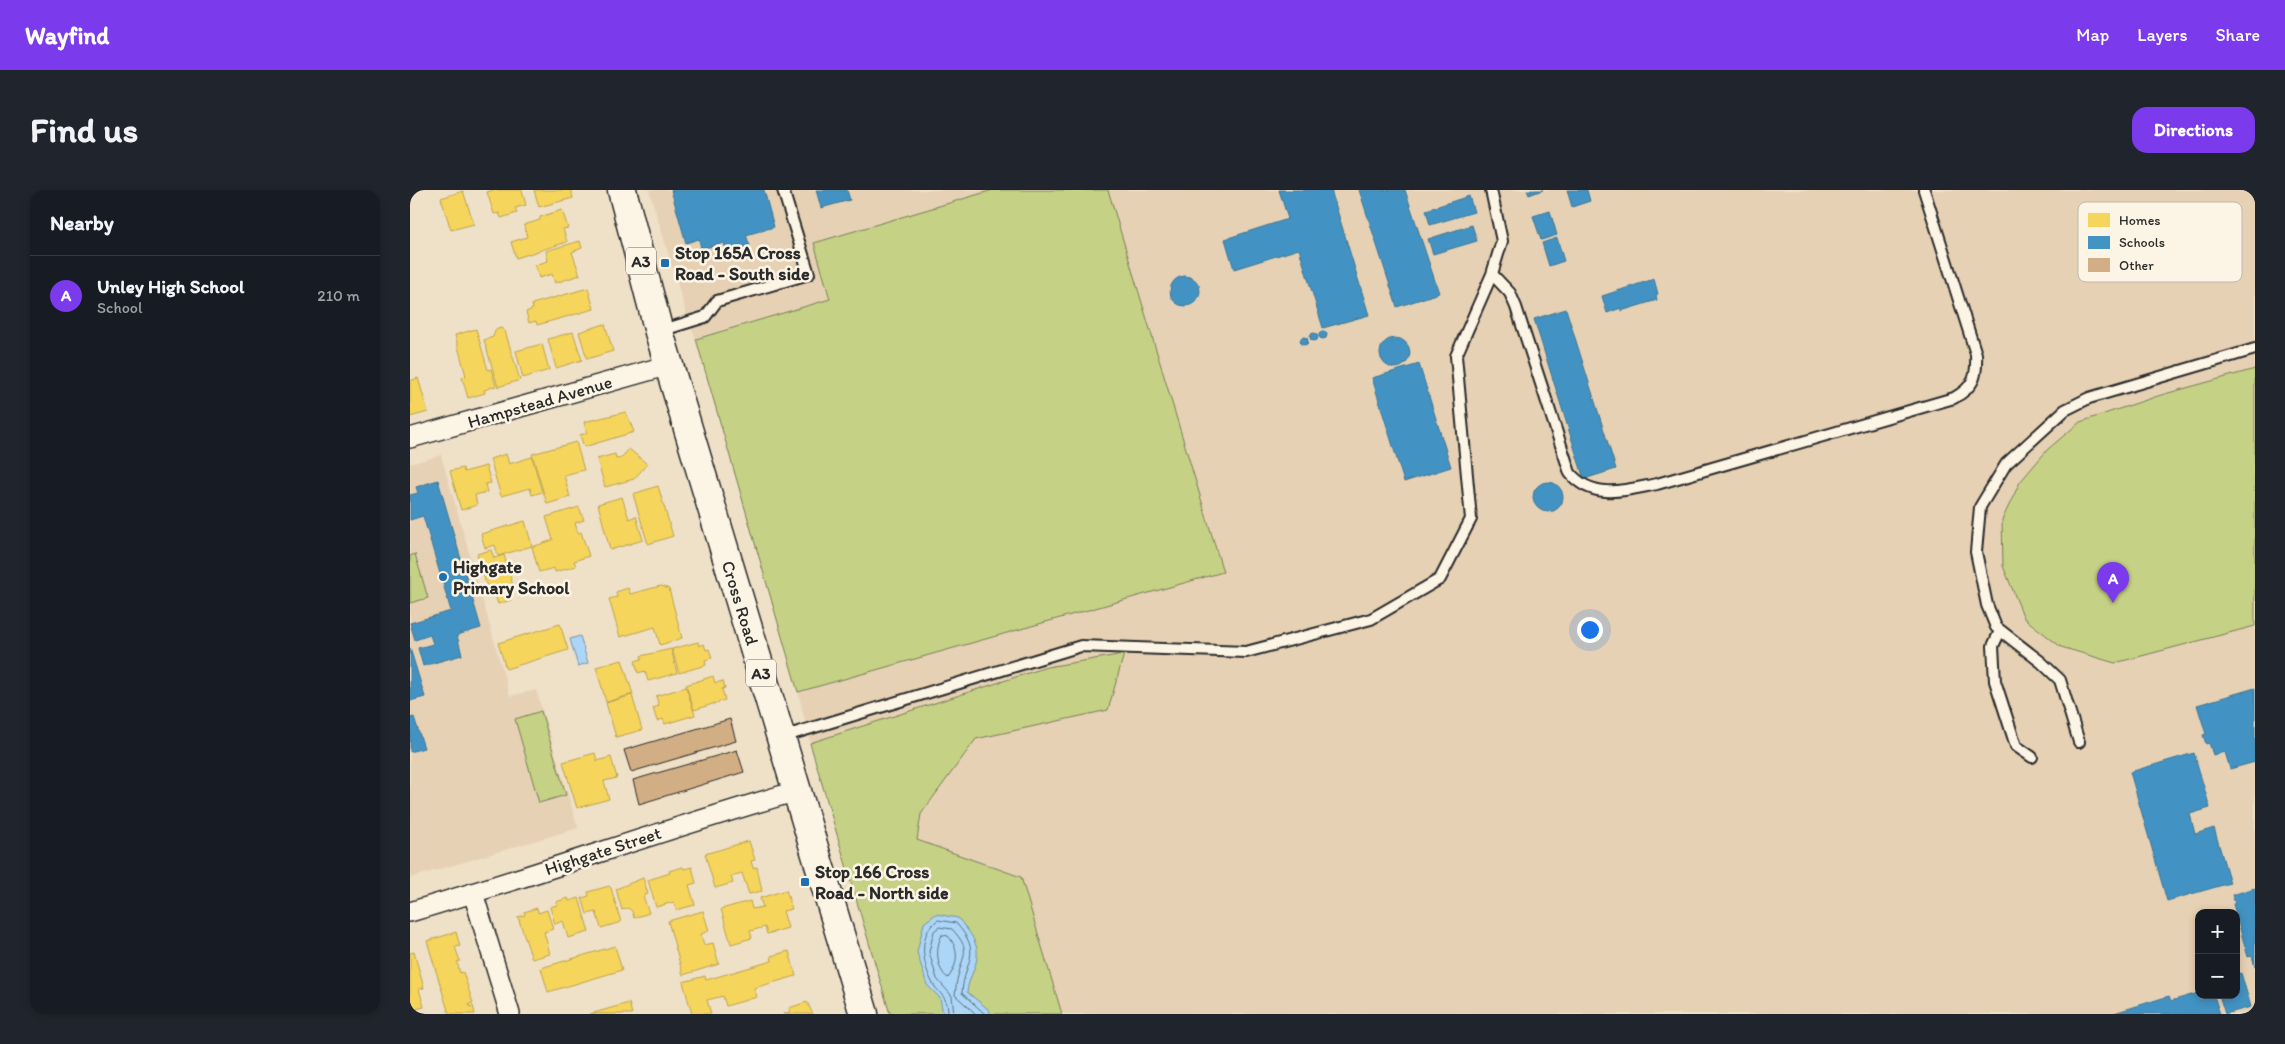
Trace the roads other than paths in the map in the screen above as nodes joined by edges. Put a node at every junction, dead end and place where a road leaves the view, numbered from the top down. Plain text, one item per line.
1 (622, 190) edge
2 (783, 190) edge
3 (1491, 190) edge
4 (1924, 190) edge
5 (1492, 274) junction
6 (659, 332) junction
7 (2255, 349) edge
8 (669, 366) junction
9 (410, 438) edge
10 (2000, 631) junction
11 (781, 737) junction
12 (2079, 742) dead end
13 (2032, 757) dead end
14 (797, 791) junction
15 (473, 894) junction
16 (410, 912) edge
17 (510, 1014) edge
18 (864, 1014) edge

1 - 6 highway, Cross Road / A3
2 - 6 lane
3 - 5 lane
4 - 5 lane
5 - 11 lane
6 - 8 highway, Cross Road / A3
7 - 10 lane
8 - 9 street, Hampstead Avenue
8 - 11 highway, Cross Road / A3
10 - 12 lane
10 - 13 lane
11 - 14 highway, Cross Road / A3
14 - 15 street, Highgate Street
14 - 18 highway, Cross Road / A3
15 - 16 street, Highgate Street
15 - 17 street

